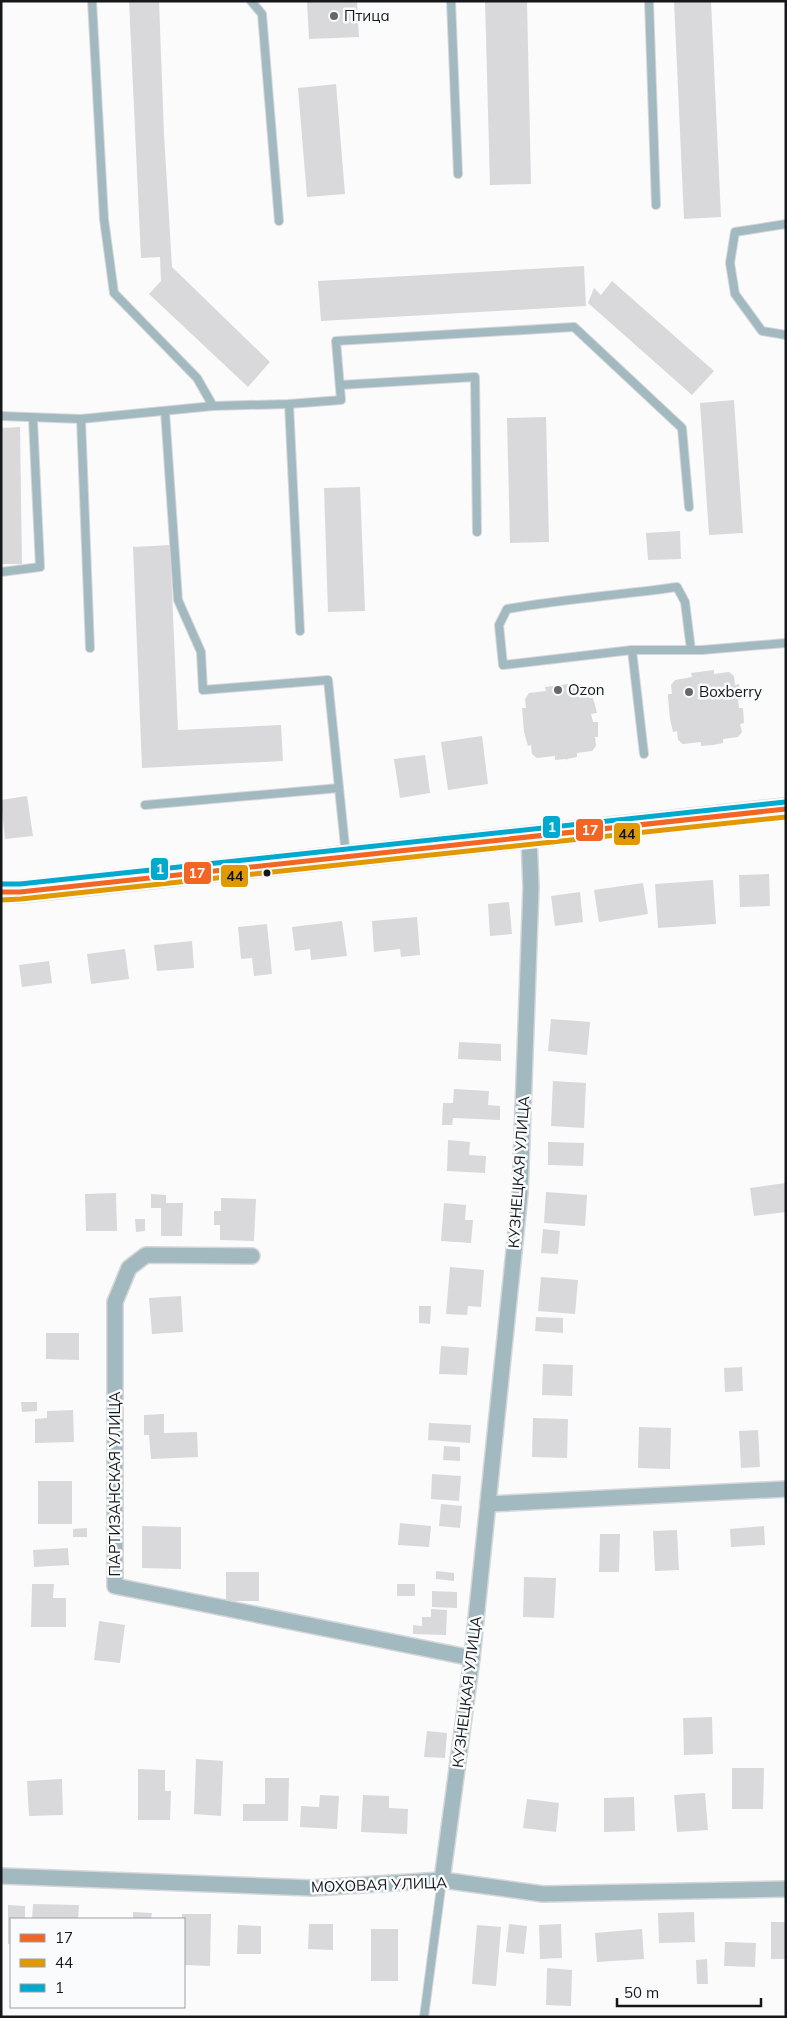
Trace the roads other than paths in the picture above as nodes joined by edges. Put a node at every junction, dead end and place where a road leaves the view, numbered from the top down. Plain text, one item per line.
1 (92, 1) edge
2 (251, 1) edge
3 (451, 1) edge
4 (649, 1) edge
5 (458, 174) dead end
6 (656, 205) dead end
7 (280, 221) dead end
8 (786, 224) edge
9 (786, 335) edge
10 (340, 386) junction
11 (289, 404) junction
12 (213, 406) junction
13 (165, 411) junction
14 (1, 416) edge
15 (32, 418) junction
16 (81, 419) junction
17 (689, 507) dead end
18 (477, 532) dead end
19 (1, 572) edge
20 (300, 631) dead end
21 (786, 643) edge
22 (90, 648) dead end
23 (632, 650) junction
24 (691, 650) junction
25 (644, 754) dead end
26 (339, 788) junction
27 (145, 805) dead end
28 (786, 809) edge
29 (529, 838) junction
30 (346, 858) junction
31 (1, 892) edge
32 (252, 1256) dead end
33 (786, 1489) edge
34 (488, 1504) junction
35 (472, 1658) junction
36 (1, 1876) edge
37 (442, 1880) junction
38 (786, 1889) edge
39 (424, 2017) edge

1 - 12 lane
2 - 7 lane
3 - 5 lane
4 - 6 lane
8 - 9 lane
10 - 11 lane
10 - 17 lane
10 - 18 lane
11 - 12 lane
11 - 20 lane
12 - 13 lane
13 - 16 lane
13 - 26 lane
14 - 15 lane
15 - 16 lane
15 - 19 lane
16 - 22 lane
21 - 24 lane
23 - 24 lane
23 - 24 lane
23 - 25 lane
26 - 27 lane
26 - 30 lane
28 - 29 street
29 - 30 street
29 - 34 street, КУЗНЕЦКАЯ УЛИЦА
30 - 31 street
32 - 35 street, ПАРТИЗАНСКАЯ УЛИЦА
33 - 34 street
34 - 35 street, КУЗНЕЦКАЯ УЛИЦА
35 - 37 street, КУЗНЕЦКАЯ УЛИЦА
36 - 37 street, МОХОВАЯ УЛИЦА
37 - 38 street, МОХОВАЯ УЛИЦА
37 - 39 lane

